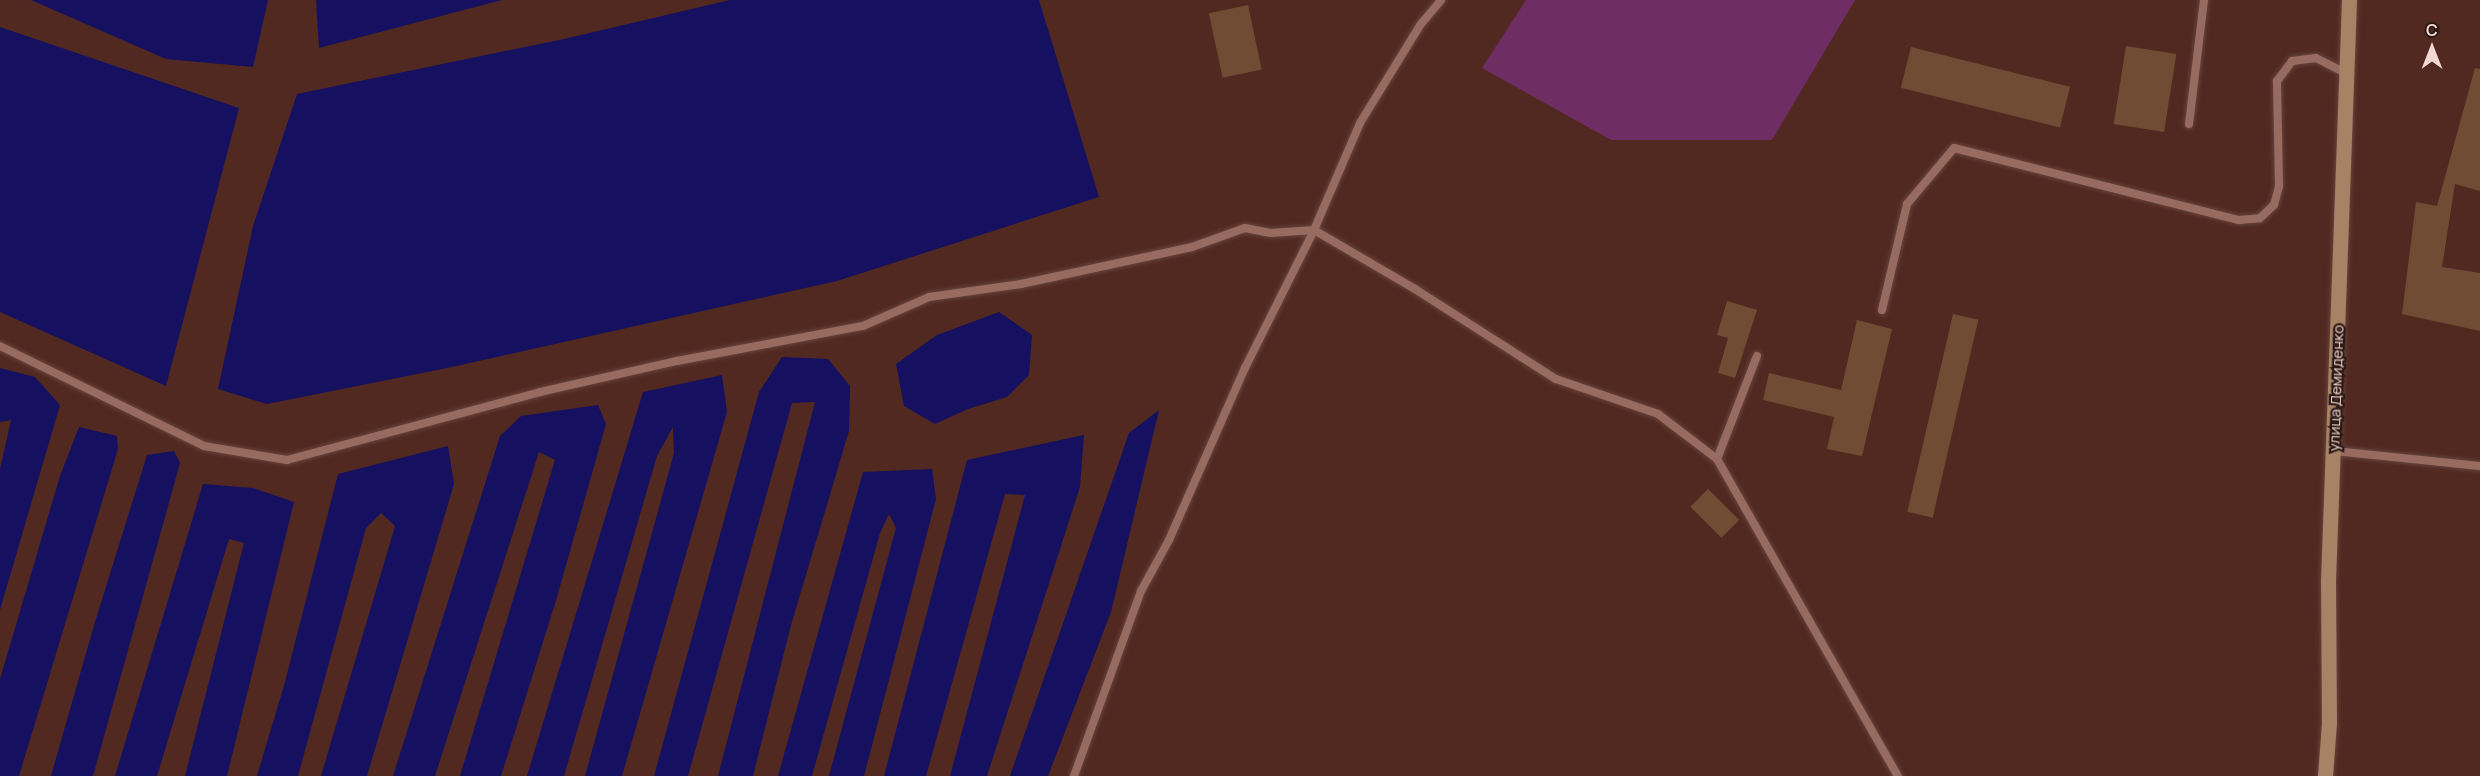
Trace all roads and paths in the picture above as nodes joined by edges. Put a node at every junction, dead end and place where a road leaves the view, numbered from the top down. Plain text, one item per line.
1 (1441, 0) edge
2 (2204, 0) edge
3 (2349, 0) edge
4 (2346, 73) junction
5 (2189, 124) dead end
6 (1314, 230) junction
7 (1882, 310) dead end
8 (0, 346) edge
9 (1757, 356) dead end
10 (2334, 451) junction
11 (1718, 459) junction
12 (2480, 466) edge
13 (1074, 776) edge
14 (1898, 776) edge
15 (2325, 776) edge

1 - 6 lane
2 - 5 lane
3 - 4 main road, улица Демиденко
4 - 7 lane
4 - 10 main road, улица Демиденко
6 - 8 lane
6 - 11 lane
6 - 13 lane
9 - 11 lane
10 - 12 lane
10 - 15 main road, улица Демиденко
11 - 14 lane

